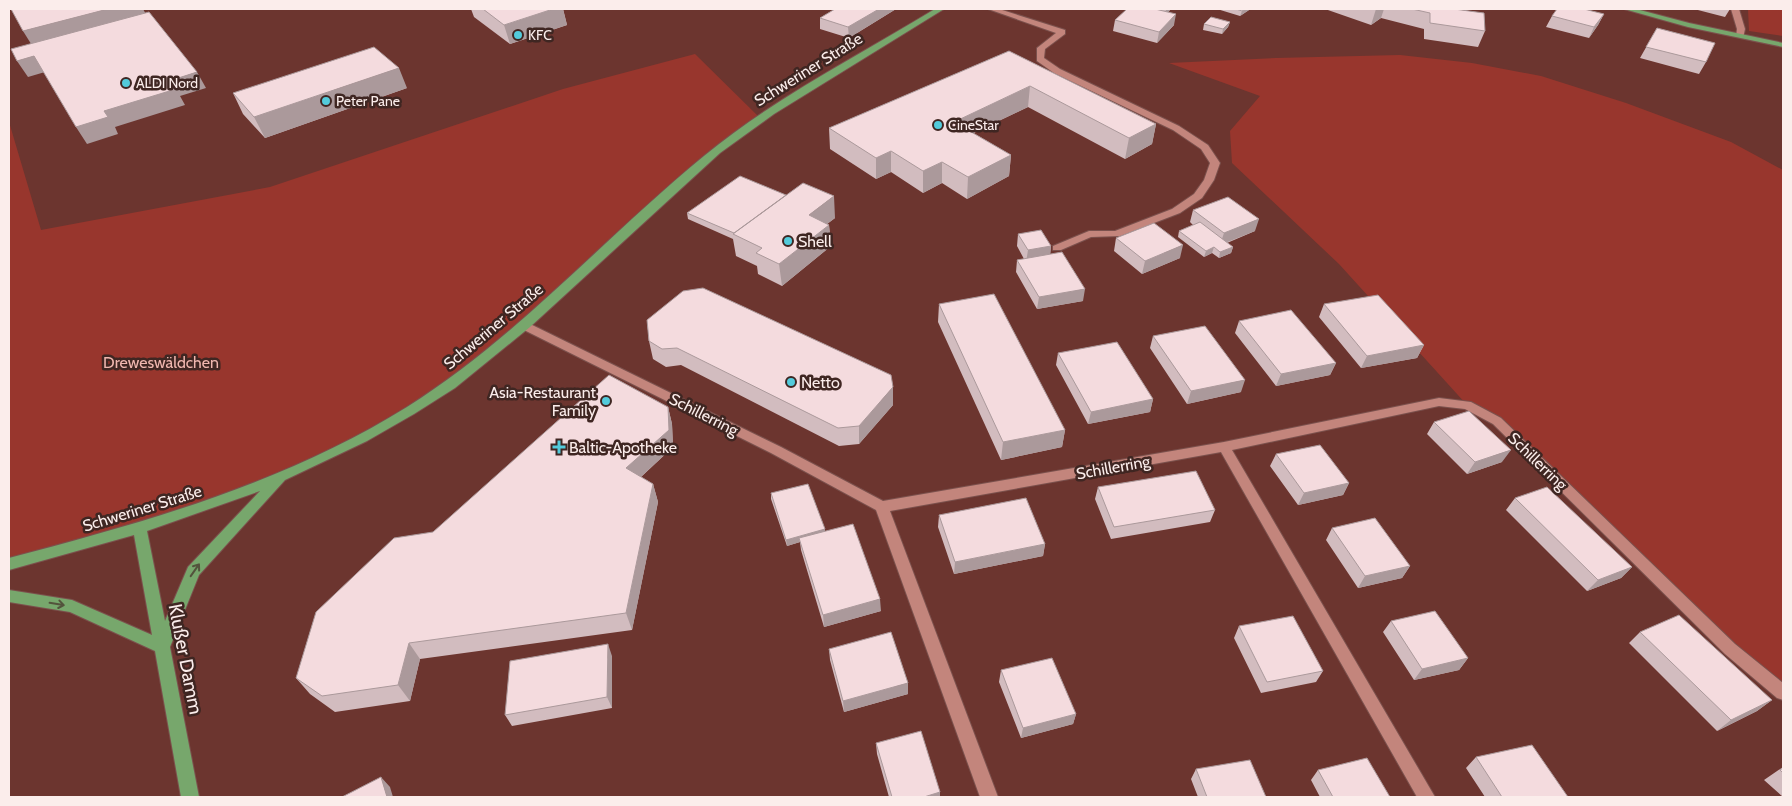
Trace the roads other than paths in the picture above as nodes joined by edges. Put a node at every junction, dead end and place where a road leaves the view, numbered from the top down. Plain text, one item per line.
1 (940, 9) edge
2 (992, 9) edge
3 (1628, 9) edge
4 (1735, 9) edge
5 (1740, 36) junction
6 (1783, 45) edge
7 (1056, 248) dead end
8 (524, 324) junction
9 (1224, 447) junction
10 (282, 476) junction
11 (882, 507) junction
12 (140, 529) junction
13 (9, 564) edge
14 (9, 596) edge
15 (162, 647) junction
16 (1783, 693) edge
17 (190, 797) edge
18 (989, 797) edge
19 (1426, 797) edge

1 - 8 main road, Schweriner Straße
2 - 7 street
3 - 5 main road
4 - 5 street
5 - 6 main road
8 - 10 main road, Schweriner Straße
8 - 11 street, Schillerring
9 - 11 street, Schillerring
9 - 16 street, Schillerring
9 - 19 street
10 - 12 main road, Schweriner Straße
15 -> 10 main road
11 - 18 street
12 - 13 main road, Schweriner Straße
12 - 15 main road, Klußer Damm
14 -> 15 main road
15 - 17 main road, Klußer Damm

